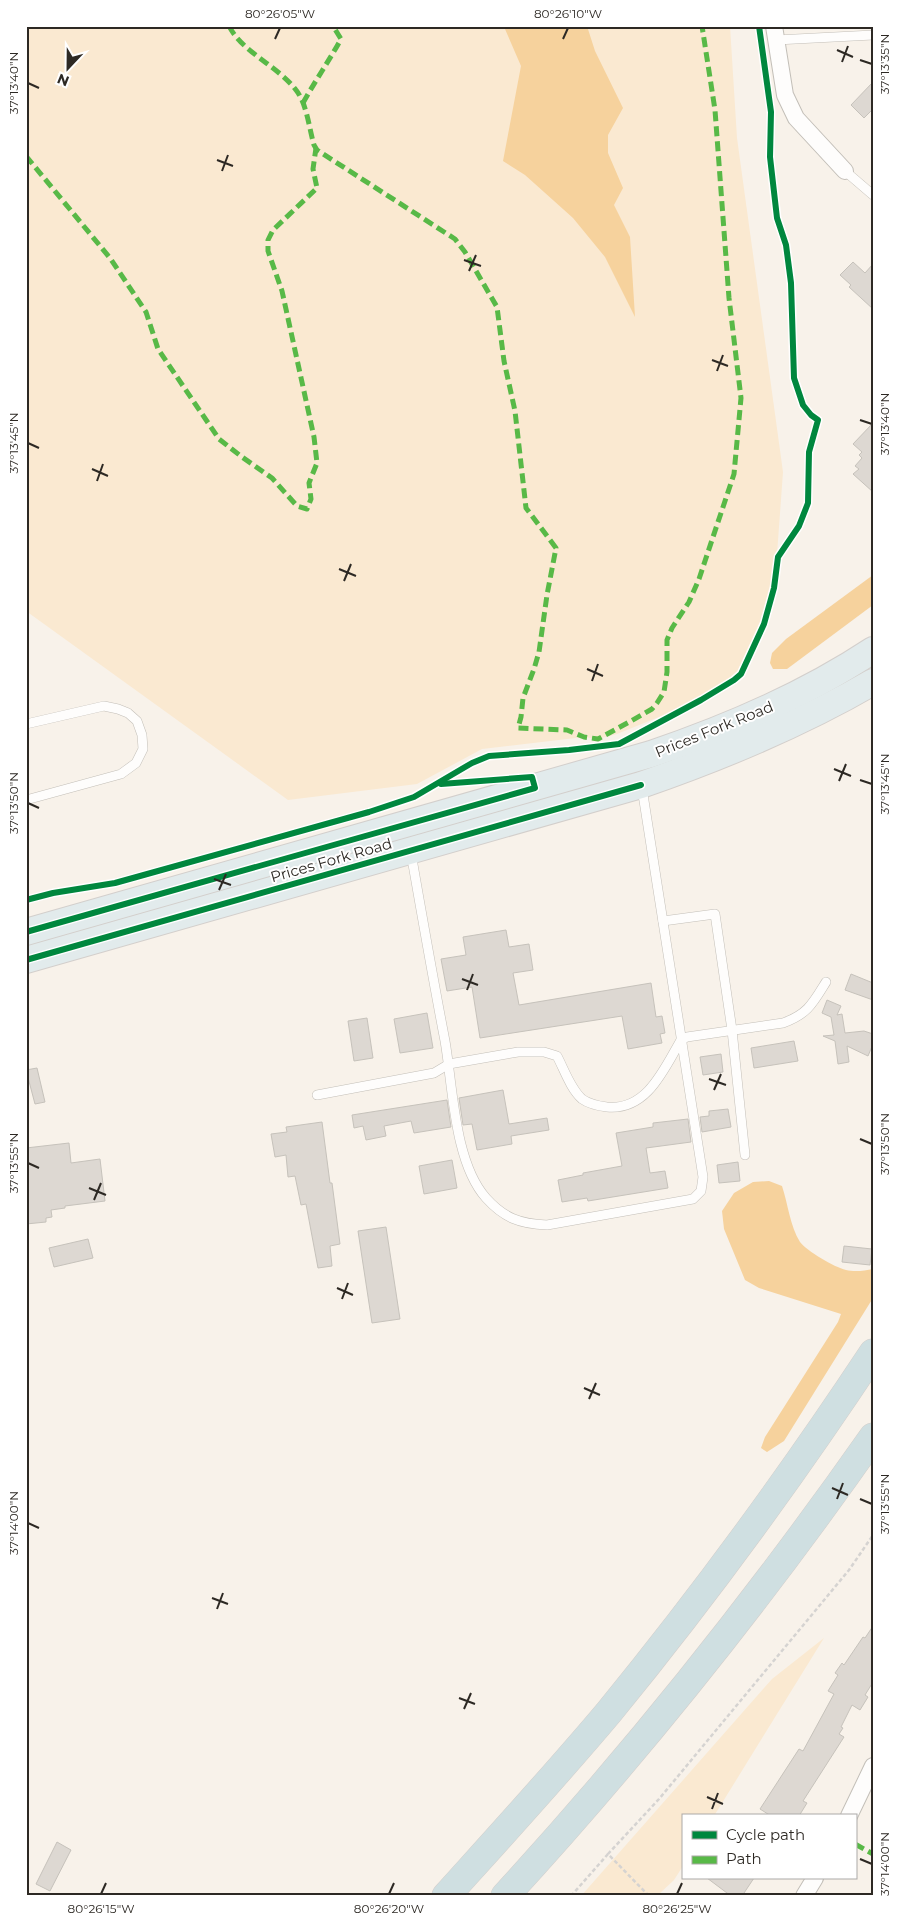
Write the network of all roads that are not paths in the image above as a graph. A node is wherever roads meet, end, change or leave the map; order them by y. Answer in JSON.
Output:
{"nodes":[{"id":1,"x":775,"y":33,"type":"edge"},
{"id":2,"x":873,"y":35,"type":"edge"},
{"id":3,"x":845,"y":171,"type":"joint"},
{"id":4,"x":873,"y":195,"type":"edge"},
{"id":5,"x":873,"y":650,"type":"edge"},
{"id":6,"x":873,"y":682,"type":"edge"},
{"id":7,"x":26,"y":724,"type":"edge"},
{"id":8,"x":639,"y":772,"type":"junction"},
{"id":9,"x":26,"y":800,"type":"edge"},
{"id":10,"x":411,"y":851,"type":"junction"},
{"id":11,"x":663,"y":921,"type":"junction"},
{"id":12,"x":26,"y":932,"type":"edge"},
{"id":13,"x":26,"y":960,"type":"edge"},
{"id":14,"x":826,"y":982,"type":"dead end"},
{"id":15,"x":732,"y":1030,"type":"junction"},
{"id":16,"x":681,"y":1040,"type":"junction"},
{"id":17,"x":449,"y":1064,"type":"junction"},
{"id":18,"x":317,"y":1095,"type":"dead end"},
{"id":19,"x":746,"y":1154,"type":"dead end"},
{"id":20,"x":873,"y":1353,"type":"edge"},
{"id":21,"x":873,"y":1437,"type":"edge"},
{"id":22,"x":873,"y":1766,"type":"edge"},
{"id":23,"x":850,"y":1814,"type":"edge"},
{"id":24,"x":814,"y":1880,"type":"edge"},
{"id":25,"x":446,"y":1896,"type":"edge"},
{"id":26,"x":505,"y":1896,"type":"edge"},
{"id":27,"x":804,"y":1896,"type":"edge"}],
"edges":[{"from":1,"to":2,"type":"lane"},
{"from":1,"to":3,"type":"street"},
{"from":3,"to":4,"type":"lane"},
{"from":5,"to":8,"type":"main road","name":"Prices Fork Road"},
{"from":6,"to":8,"type":"main road","name":"Prices Fork Road"},
{"from":7,"to":9,"type":"lane"},
{"from":8,"to":10,"type":"main road","name":"Prices Fork Road"},
{"from":8,"to":11,"type":"lane"},
{"from":8,"to":12,"type":"main road","name":"Prices Fork Road"},
{"from":10,"to":13,"type":"main road","name":"Prices Fork Road"},
{"from":10,"to":17,"type":"lane"},
{"from":11,"to":15,"type":"lane"},
{"from":11,"to":16,"type":"lane"},
{"from":14,"to":15,"type":"lane"},
{"from":15,"to":16,"type":"lane"},
{"from":15,"to":19,"type":"lane"},
{"from":16,"to":17,"type":"lane"},
{"from":16,"to":17,"type":"lane"},
{"from":17,"to":18,"type":"lane"},
{"from":20,"to":25,"type":"highway"},
{"from":21,"to":26,"type":"highway"},
{"from":22,"to":23,"type":"street"},
{"from":24,"to":27,"type":"street"}]}
